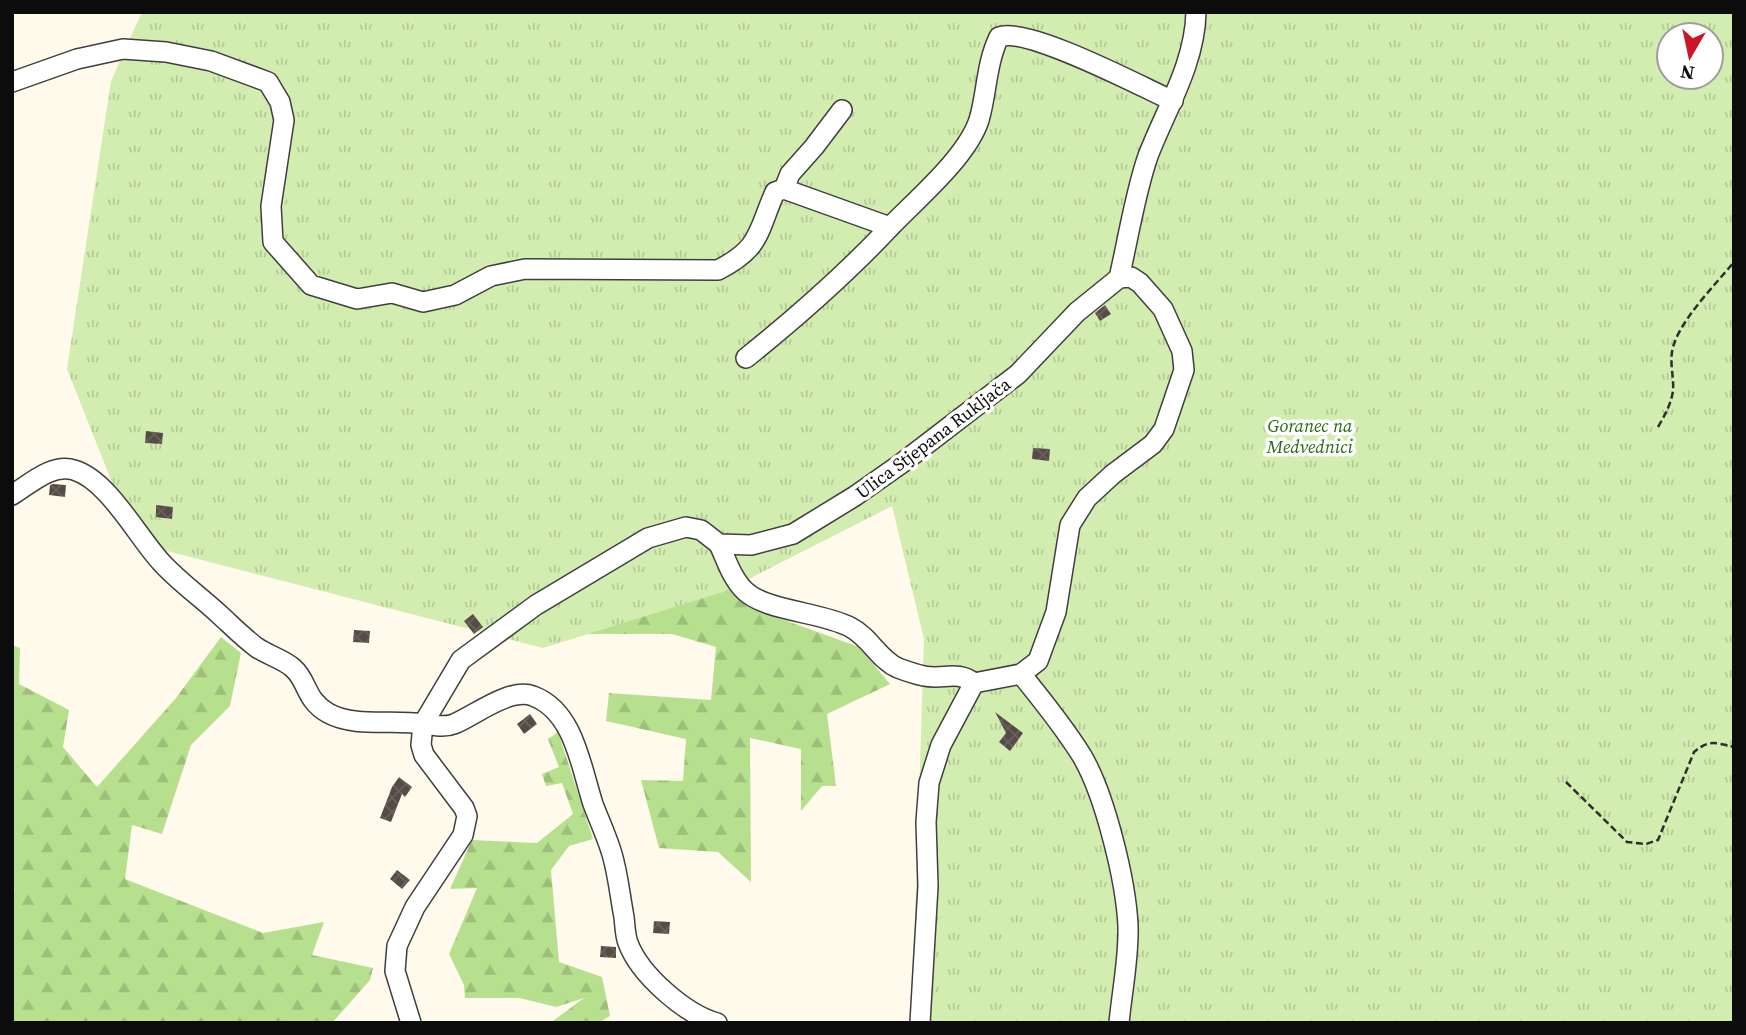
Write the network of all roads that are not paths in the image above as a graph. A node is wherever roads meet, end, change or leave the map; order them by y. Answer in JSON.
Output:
{"nodes":[{"id":1,"x":1196,"y":12,"type":"edge"},
{"id":2,"x":12,"y":82,"type":"edge"},
{"id":3,"x":1173,"y":101,"type":"junction"},
{"id":4,"x":842,"y":110,"type":"dead end"},
{"id":5,"x":784,"y":189,"type":"junction"},
{"id":6,"x":890,"y":227,"type":"junction"},
{"id":7,"x":1119,"y":278,"type":"junction"},
{"id":8,"x":746,"y":358,"type":"dead end"},
{"id":9,"x":12,"y":495,"type":"edge"},
{"id":10,"x":719,"y":544,"type":"junction"},
{"id":11,"x":1021,"y":674,"type":"junction"},
{"id":12,"x":974,"y":683,"type":"junction"},
{"id":13,"x":423,"y":724,"type":"junction"},
{"id":14,"x":411,"y":1023,"type":"edge"},
{"id":15,"x":717,"y":1023,"type":"edge"},
{"id":16,"x":920,"y":1023,"type":"edge"},
{"id":17,"x":1119,"y":1023,"type":"edge"}],
"edges":[{"from":1,"to":3,"type":"street"},
{"from":2,"to":5,"type":"street"},
{"from":3,"to":6,"type":"street"},
{"from":3,"to":7,"type":"street"},
{"from":4,"to":5,"type":"street"},
{"from":5,"to":6,"type":"street"},
{"from":6,"to":8,"type":"street"},
{"from":7,"to":10,"type":"street","name":"Ulica Stjepana Rukljača"},
{"from":7,"to":11,"type":"street"},
{"from":9,"to":13,"type":"street"},
{"from":10,"to":12,"type":"street"},
{"from":10,"to":13,"type":"street","name":"Ulica Stjepana Rukljača"},
{"from":11,"to":12,"type":"street"},
{"from":11,"to":17,"type":"street"},
{"from":12,"to":16,"type":"street"},
{"from":13,"to":14,"type":"street"},
{"from":13,"to":15,"type":"street"}]}
